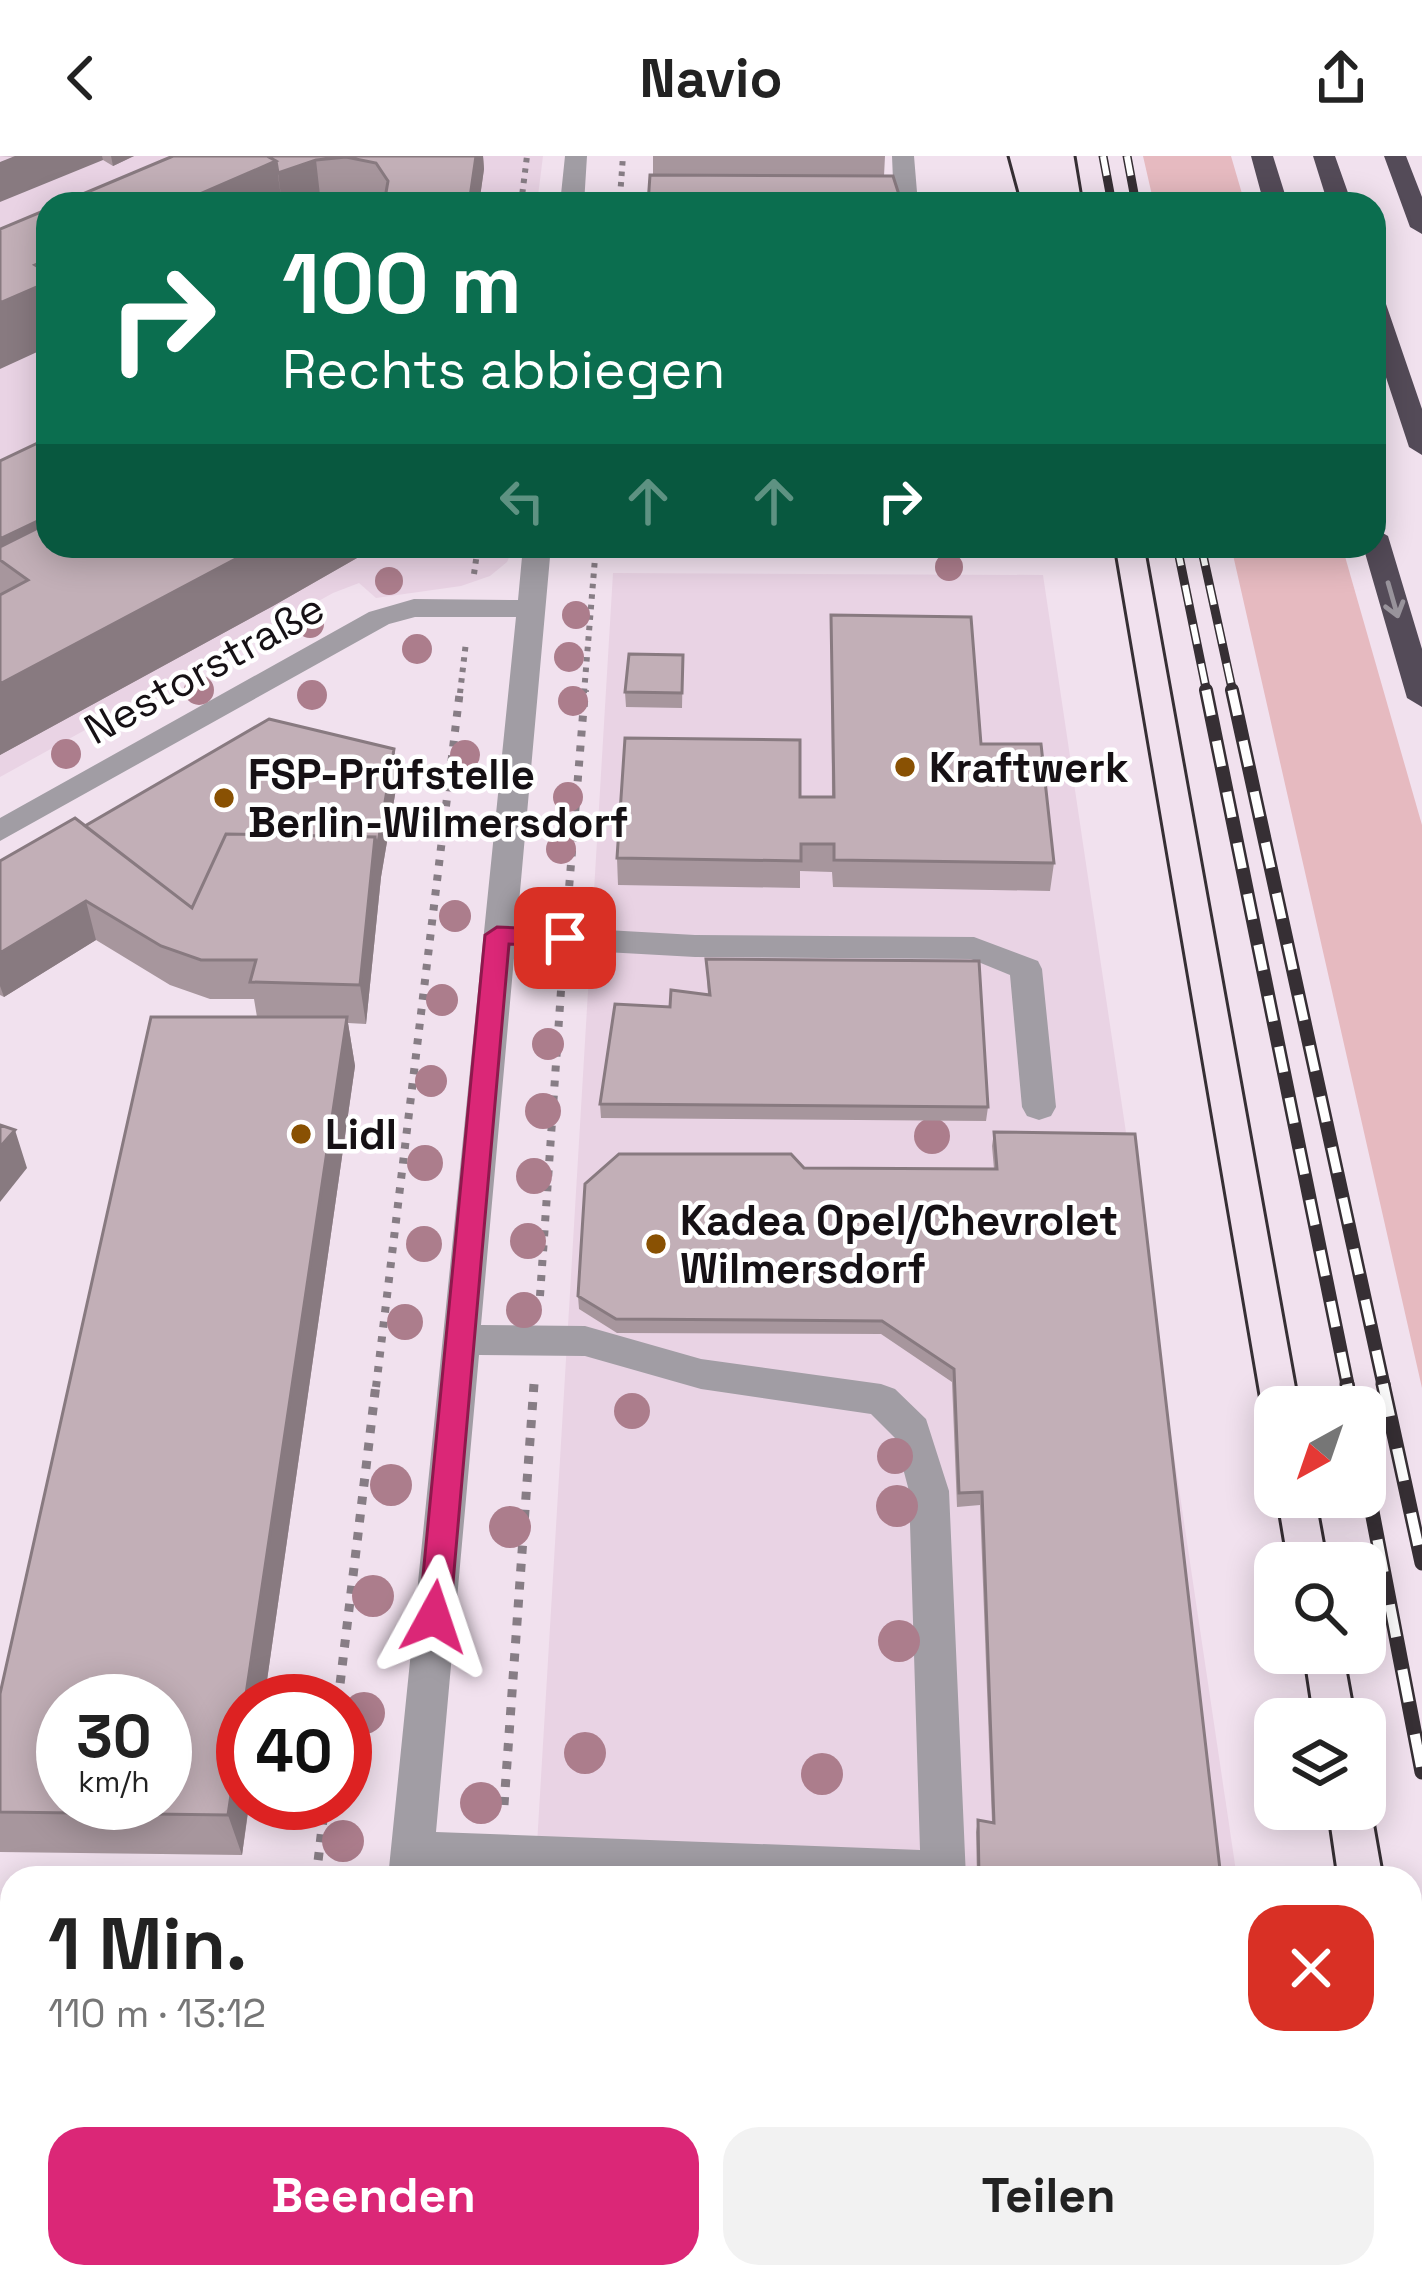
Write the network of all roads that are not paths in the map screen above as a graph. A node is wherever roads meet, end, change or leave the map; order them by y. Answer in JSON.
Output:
{"nodes":[{"id":1,"x":576,"y":156,"type":"edge"},
{"id":2,"x":903,"y":156,"type":"edge"},
{"id":3,"x":1262,"y":156,"type":"edge"},
{"id":4,"x":1324,"y":156,"type":"edge"},
{"id":5,"x":1395,"y":156,"type":"edge"},
{"id":6,"x":573,"y":192,"type":"edge"},
{"id":7,"x":905,"y":192,"type":"edge"},
{"id":8,"x":1272,"y":192,"type":"edge"},
{"id":9,"x":1336,"y":192,"type":"edge"},
{"id":10,"x":1422,"y":227,"type":"edge"},
{"id":11,"x":1386,"y":340,"type":"edge"},
{"id":12,"x":1422,"y":447,"type":"edge"},
{"id":13,"x":535,"y":558,"type":"edge"},
{"id":14,"x":1381,"y":558,"type":"edge"},
{"id":15,"x":529,"y":609,"type":"junction"},
{"id":16,"x":1422,"y":698,"type":"edge"},
{"id":17,"x":0,"y":831,"type":"edge"},
{"id":18,"x":497,"y":935,"type":"junction"},
{"id":19,"x":1039,"y":1107,"type":"dead end"},
{"id":20,"x":460,"y":1340,"type":"junction"},
{"id":21,"x":411,"y":1865,"type":"edge"},
{"id":22,"x":734,"y":1866,"type":"edge"},
{"id":23,"x":944,"y":1866,"type":"edge"}],
"edges":[{"from":1,"to":6,"type":"street"},
{"from":2,"to":7,"type":"street"},
{"from":3,"to":8,"type":"highway"},
{"from":4,"to":9,"type":"highway"},
{"from":5,"to":10,"type":"highway"},
{"from":11,"to":12,"type":"highway"},
{"from":13,"to":15,"type":"street"},
{"from":14,"to":16,"type":"highway","one_way":true},
{"from":15,"to":17,"type":"street","name":"Nestorstraße"},
{"from":15,"to":18,"type":"street"},
{"from":18,"to":19,"type":"street"},
{"from":18,"to":20,"type":"street"},
{"from":20,"to":21,"type":"street"},
{"from":20,"to":23,"type":"street"},
{"from":21,"to":22,"type":"street"}]}
